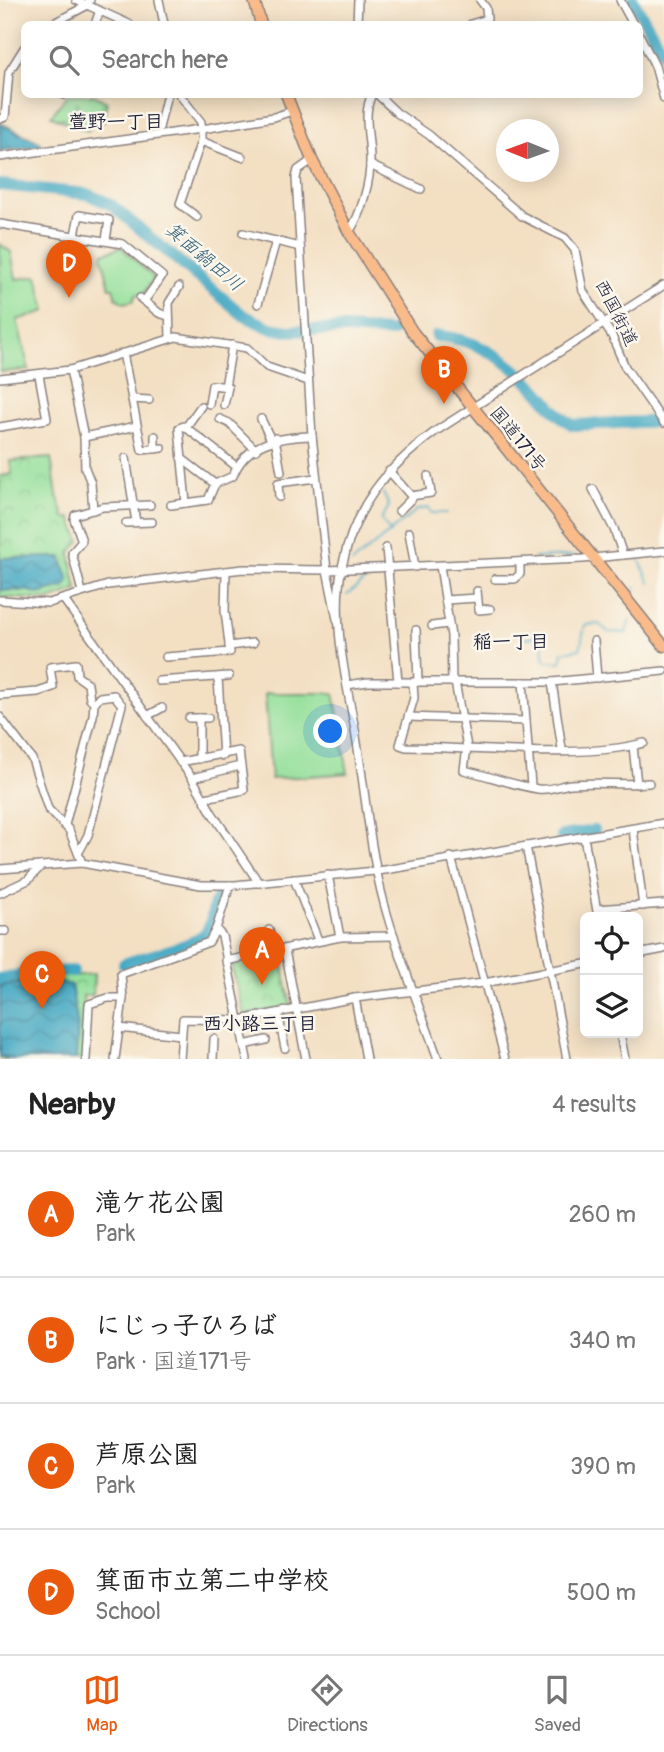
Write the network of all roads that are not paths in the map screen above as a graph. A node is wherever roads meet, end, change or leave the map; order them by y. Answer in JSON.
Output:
{"nodes":[{"id":1,"x":76,"y":0,"type":"edge"},
{"id":2,"x":159,"y":0,"type":"edge"},
{"id":3,"x":254,"y":0,"type":"edge"},
{"id":4,"x":358,"y":0,"type":"edge"},
{"id":5,"x":480,"y":0,"type":"edge"},
{"id":6,"x":620,"y":0,"type":"edge"},
{"id":7,"x":88,"y":3,"type":"edge"},
{"id":8,"x":99,"y":13,"type":"junction"},
{"id":9,"x":57,"y":21,"type":"edge"},
{"id":10,"x":96,"y":21,"type":"edge"},
{"id":11,"x":121,"y":21,"type":"edge"},
{"id":12,"x":163,"y":21,"type":"edge"},
{"id":13,"x":260,"y":21,"type":"edge"},
{"id":14,"x":357,"y":21,"type":"edge"},
{"id":15,"x":481,"y":21,"type":"edge"},
{"id":16,"x":631,"y":21,"type":"edge"},
{"id":17,"x":643,"y":43,"type":"edge"},
{"id":18,"x":21,"y":53,"type":"edge"},
{"id":19,"x":166,"y":98,"type":"edge"},
{"id":20,"x":182,"y":98,"type":"edge"},
{"id":21,"x":287,"y":98,"type":"edge"},
{"id":22,"x":371,"y":98,"type":"edge"},
{"id":23,"x":379,"y":98,"type":"edge"},
{"id":24,"x":664,"y":99,"type":"edge"},
{"id":25,"x":292,"y":111,"type":"junction"},
{"id":26,"x":0,"y":119,"type":"edge"},
{"id":27,"x":159,"y":128,"type":"dead end"},
{"id":28,"x":201,"y":129,"type":"junction"},
{"id":29,"x":201,"y":141,"type":"junction"},
{"id":30,"x":0,"y":157,"type":"edge"},
{"id":31,"x":242,"y":157,"type":"dead end"},
{"id":32,"x":312,"y":160,"type":"junction"},
{"id":33,"x":370,"y":165,"type":"junction"},
{"id":34,"x":421,"y":189,"type":"dead end"},
{"id":35,"x":197,"y":217,"type":"dead end"},
{"id":36,"x":0,"y":224,"type":"edge"},
{"id":37,"x":349,"y":232,"type":"junction"},
{"id":38,"x":243,"y":233,"type":"dead end"},
{"id":39,"x":75,"y":235,"type":"junction"},
{"id":40,"x":106,"y":240,"type":"junction"},
{"id":41,"x":276,"y":241,"type":"junction"},
{"id":42,"x":300,"y":247,"type":"junction"},
{"id":43,"x":664,"y":285,"type":"edge"},
{"id":44,"x":179,"y":287,"type":"dead end"},
{"id":45,"x":258,"y":304,"type":"dead end"},
{"id":46,"x":168,"y":317,"type":"junction"},
{"id":47,"x":604,"y":324,"type":"junction"},
{"id":48,"x":170,"y":338,"type":"junction"},
{"id":49,"x":232,"y":345,"type":"junction"},
{"id":50,"x":123,"y":353,"type":"junction"},
{"id":51,"x":70,"y":370,"type":"junction"},
{"id":52,"x":39,"y":375,"type":"junction"},
{"id":53,"x":0,"y":378,"type":"edge"},
{"id":54,"x":309,"y":381,"type":"junction"},
{"id":55,"x":225,"y":387,"type":"junction"},
{"id":56,"x":132,"y":399,"type":"junction"},
{"id":57,"x":149,"y":400,"type":"dead end"},
{"id":58,"x":224,"y":405,"type":"dead end"},
{"id":59,"x":472,"y":407,"type":"junction"},
{"id":60,"x":661,"y":418,"type":"edge"},
{"id":61,"x":220,"y":419,"type":"dead end"},
{"id":62,"x":261,"y":419,"type":"dead end"},
{"id":63,"x":137,"y":426,"type":"junction"},
{"id":64,"x":0,"y":427,"type":"edge"},
{"id":65,"x":187,"y":427,"type":"junction"},
{"id":66,"x":155,"y":436,"type":"dead end"},
{"id":67,"x":313,"y":436,"type":"junction"},
{"id":68,"x":84,"y":437,"type":"junction"},
{"id":69,"x":273,"y":439,"type":"junction"},
{"id":70,"x":256,"y":450,"type":"junction"},
{"id":71,"x":127,"y":458,"type":"dead end"},
{"id":72,"x":181,"y":458,"type":"junction"},
{"id":73,"x":237,"y":467,"type":"junction"},
{"id":74,"x":389,"y":471,"type":"junction"},
{"id":75,"x":281,"y":472,"type":"dead end"},
{"id":76,"x":428,"y":476,"type":"dead end"},
{"id":77,"x":316,"y":478,"type":"junction"},
{"id":78,"x":215,"y":484,"type":"junction"},
{"id":79,"x":593,"y":489,"type":"dead end"},
{"id":80,"x":279,"y":497,"type":"dead end"},
{"id":81,"x":412,"y":499,"type":"junction"},
{"id":82,"x":186,"y":503,"type":"junction"},
{"id":83,"x":133,"y":505,"type":"junction"},
{"id":84,"x":150,"y":505,"type":"dead end"},
{"id":85,"x":171,"y":505,"type":"dead end"},
{"id":86,"x":402,"y":509,"type":"dead end"},
{"id":87,"x":93,"y":510,"type":"junction"},
{"id":88,"x":136,"y":522,"type":"junction"},
{"id":89,"x":152,"y":522,"type":"dead end"},
{"id":90,"x":126,"y":523,"type":"dead end"},
{"id":91,"x":409,"y":532,"type":"dead end"},
{"id":92,"x":386,"y":548,"type":"dead end"},
{"id":93,"x":664,"y":551,"type":"edge"},
{"id":94,"x":623,"y":555,"type":"junction"},
{"id":95,"x":593,"y":558,"type":"junction"},
{"id":96,"x":520,"y":562,"type":"junction"},
{"id":97,"x":440,"y":566,"type":"junction"},
{"id":98,"x":415,"y":567,"type":"junction"},
{"id":99,"x":387,"y":568,"type":"junction"},
{"id":100,"x":341,"y":569,"type":"junction"},
{"id":101,"x":327,"y":570,"type":"junction"},
{"id":102,"x":226,"y":571,"type":"junction"},
{"id":103,"x":495,"y":579,"type":"dead end"},
{"id":104,"x":82,"y":592,"type":"junction"},
{"id":105,"x":0,"y":600,"type":"edge"},
{"id":106,"x":64,"y":600,"type":"junction"},
{"id":107,"x":445,"y":600,"type":"junction"},
{"id":108,"x":490,"y":609,"type":"dead end"},
{"id":109,"x":448,"y":624,"type":"junction"},
{"id":110,"x":432,"y":626,"type":"dead end"},
{"id":111,"x":339,"y":627,"type":"junction"},
{"id":112,"x":416,"y":630,"type":"dead end"},
{"id":113,"x":594,"y":640,"type":"dead end"},
{"id":114,"x":253,"y":643,"type":"dead end"},
{"id":115,"x":229,"y":646,"type":"junction"},
{"id":116,"x":664,"y":646,"type":"edge"},
{"id":117,"x":166,"y":657,"type":"dead end"},
{"id":118,"x":664,"y":671,"type":"edge"},
{"id":119,"x":229,"y":676,"type":"dead end"},
{"id":120,"x":218,"y":678,"type":"junction"},
{"id":121,"x":597,"y":678,"type":"junction"},
{"id":122,"x":159,"y":681,"type":"dead end"},
{"id":123,"x":398,"y":682,"type":"junction"},
{"id":124,"x":416,"y":682,"type":"junction"},
{"id":125,"x":454,"y":682,"type":"junction"},
{"id":126,"x":523,"y":682,"type":"junction"},
{"id":127,"x":552,"y":682,"type":"junction"},
{"id":128,"x":347,"y":685,"type":"junction"},
{"id":129,"x":0,"y":695,"type":"edge"},
{"id":130,"x":94,"y":703,"type":"junction"},
{"id":131,"x":162,"y":708,"type":"dead end"},
{"id":132,"x":146,"y":716,"type":"junction"},
{"id":133,"x":0,"y":717,"type":"edge"},
{"id":134,"x":408,"y":717,"type":"junction"},
{"id":135,"x":208,"y":718,"type":"dead end"},
{"id":136,"x":464,"y":718,"type":"junction"},
{"id":137,"x":189,"y":719,"type":"dead end"},
{"id":138,"x":199,"y":719,"type":"junction"},
{"id":139,"x":526,"y":721,"type":"junction"},
{"id":140,"x":644,"y":743,"type":"dead end"},
{"id":141,"x":633,"y":746,"type":"junction"},
{"id":142,"x":467,"y":747,"type":"junction"},
{"id":143,"x":562,"y":749,"type":"junction"},
{"id":144,"x":529,"y":750,"type":"junction"},
{"id":145,"x":223,"y":756,"type":"junction"},
{"id":146,"x":199,"y":758,"type":"junction"},
{"id":147,"x":180,"y":762,"type":"junction"},
{"id":148,"x":240,"y":766,"type":"junction"},
{"id":149,"x":192,"y":778,"type":"junction"},
{"id":150,"x":649,"y":783,"type":"dead end"},
{"id":151,"x":637,"y":784,"type":"junction"},
{"id":152,"x":531,"y":786,"type":"junction"},
{"id":153,"x":205,"y":798,"type":"junction"},
{"id":154,"x":664,"y":824,"type":"edge"},
{"id":155,"x":65,"y":825,"type":"junction"},
{"id":156,"x":633,"y":829,"type":"junction"},
{"id":157,"x":584,"y":837,"type":"junction"},
{"id":158,"x":526,"y":846,"type":"junction"},
{"id":159,"x":80,"y":850,"type":"junction"},
{"id":160,"x":451,"y":858,"type":"junction"},
{"id":161,"x":82,"y":863,"type":"junction"},
{"id":162,"x":41,"y":866,"type":"junction"},
{"id":163,"x":0,"y":869,"type":"edge"},
{"id":164,"x":378,"y":871,"type":"junction"},
{"id":165,"x":328,"y":875,"type":"junction"},
{"id":166,"x":295,"y":879,"type":"junction"},
{"id":167,"x":259,"y":883,"type":"junction"},
{"id":168,"x":230,"y":885,"type":"junction"},
{"id":169,"x":0,"y":893,"type":"edge"},
{"id":170,"x":664,"y":904,"type":"edge"},
{"id":171,"x":643,"y":906,"type":"junction"},
{"id":172,"x":598,"y":912,"type":"edge"},
{"id":173,"x":604,"y":912,"type":"edge"},
{"id":174,"x":216,"y":929,"type":"junction"},
{"id":175,"x":269,"y":930,"type":"dead end"},
{"id":176,"x":394,"y":936,"type":"junction"},
{"id":177,"x":340,"y":937,"type":"junction"},
{"id":178,"x":318,"y":940,"type":"junction"},
{"id":179,"x":285,"y":950,"type":"junction"},
{"id":180,"x":664,"y":951,"type":"edge"},
{"id":181,"x":274,"y":952,"type":"junction"},
{"id":182,"x":643,"y":953,"type":"edge"},
{"id":183,"x":226,"y":961,"type":"junction"},
{"id":184,"x":580,"y":965,"type":"edge"},
{"id":185,"x":551,"y":971,"type":"junction"},
{"id":186,"x":484,"y":983,"type":"junction"},
{"id":187,"x":414,"y":991,"type":"junction"},
{"id":188,"x":355,"y":998,"type":"junction"},
{"id":189,"x":123,"y":999,"type":"junction"},
{"id":190,"x":298,"y":1010,"type":"junction"},
{"id":191,"x":278,"y":1013,"type":"junction"},
{"id":192,"x":240,"y":1020,"type":"junction"},
{"id":193,"x":119,"y":1028,"type":"junction"},
{"id":194,"x":181,"y":1035,"type":"junction"},
{"id":195,"x":621,"y":1038,"type":"edge"},
{"id":196,"x":214,"y":1039,"type":"dead end"},
{"id":197,"x":266,"y":1040,"type":"dead end"},
{"id":198,"x":244,"y":1045,"type":"junction"},
{"id":199,"x":285,"y":1048,"type":"dead end"},
{"id":200,"x":86,"y":1059,"type":"edge"},
{"id":201,"x":115,"y":1059,"type":"edge"},
{"id":202,"x":180,"y":1059,"type":"edge"},
{"id":203,"x":213,"y":1059,"type":"edge"},
{"id":204,"x":247,"y":1059,"type":"edge"},
{"id":205,"x":306,"y":1059,"type":"edge"},
{"id":206,"x":366,"y":1059,"type":"edge"},
{"id":207,"x":438,"y":1059,"type":"edge"},
{"id":208,"x":505,"y":1059,"type":"edge"},
{"id":209,"x":567,"y":1059,"type":"edge"},
{"id":210,"x":625,"y":1059,"type":"edge"}],
"edges":[{"from":1,"to":7,"type":"street"},
{"from":2,"to":12,"type":"street"},
{"from":3,"to":13,"type":"highway"},
{"from":4,"to":14,"type":"street"},
{"from":5,"to":15,"type":"street"},
{"from":6,"to":16,"type":"street"},
{"from":7,"to":8,"type":"street"},
{"from":7,"to":9,"type":"street"},
{"from":8,"to":10,"type":"street"},
{"from":8,"to":11,"type":"street"},
{"from":17,"to":24,"type":"street"},
{"from":18,"to":26,"type":"street"},
{"from":19,"to":27,"type":"street"},
{"from":20,"to":28,"type":"street"},
{"from":21,"to":25,"type":"highway","name":"国道171号"},
{"from":22,"to":33,"type":"street"},
{"from":23,"to":47,"type":"street","name":"西国街道"},
{"from":25,"to":28,"type":"street"},
{"from":25,"to":32,"type":"highway","name":"国道171号"},
{"from":28,"to":29,"type":"street"},
{"from":28,"to":30,"type":"street"},
{"from":29,"to":31,"type":"street"},
{"from":29,"to":35,"type":"street"},
{"from":32,"to":37,"type":"highway","name":"国道171号"},
{"from":32,"to":42,"type":"street"},
{"from":33,"to":34,"type":"street"},
{"from":33,"to":37,"type":"street"},
{"from":36,"to":39,"type":"street"},
{"from":37,"to":59,"type":"highway","name":"国道171号"},
{"from":38,"to":41,"type":"street"},
{"from":39,"to":40,"type":"street"},
{"from":39,"to":40,"type":"street"},
{"from":40,"to":46,"type":"street"},
{"from":41,"to":42,"type":"street"},
{"from":41,"to":45,"type":"street"},
{"from":42,"to":54,"type":"street"},
{"from":43,"to":47,"type":"street"},
{"from":44,"to":46,"type":"street"},
{"from":46,"to":48,"type":"street"},
{"from":47,"to":59,"type":"street"},
{"from":47,"to":60,"type":"street","name":"西国街道"},
{"from":48,"to":49,"type":"street"},
{"from":48,"to":50,"type":"street"},
{"from":49,"to":54,"type":"street"},
{"from":49,"to":55,"type":"street"},
{"from":50,"to":51,"type":"street"},
{"from":50,"to":56,"type":"street"},
{"from":51,"to":52,"type":"street"},
{"from":51,"to":68,"type":"street"},
{"from":52,"to":53,"type":"street"},
{"from":52,"to":64,"type":"street"},
{"from":54,"to":67,"type":"street"},
{"from":55,"to":58,"type":"street"},
{"from":55,"to":65,"type":"street"},
{"from":56,"to":57,"type":"street"},
{"from":56,"to":63,"type":"street"},
{"from":59,"to":74,"type":"street"},
{"from":59,"to":95,"type":"highway","name":"国道171号"},
{"from":61,"to":70,"type":"street"},
{"from":62,"to":69,"type":"street"},
{"from":63,"to":66,"type":"street"},
{"from":63,"to":68,"type":"street"},
{"from":65,"to":72,"type":"street"},
{"from":65,"to":73,"type":"street"},
{"from":67,"to":69,"type":"street"},
{"from":67,"to":77,"type":"street"},
{"from":68,"to":87,"type":"street"},
{"from":69,"to":70,"type":"street"},
{"from":69,"to":75,"type":"street"},
{"from":70,"to":73,"type":"street"},
{"from":71,"to":83,"type":"street"},
{"from":72,"to":78,"type":"street"},
{"from":72,"to":82,"type":"street"},
{"from":73,"to":78,"type":"street"},
{"from":74,"to":81,"type":"street"},
{"from":74,"to":100,"type":"street"},
{"from":76,"to":81,"type":"street"},
{"from":77,"to":80,"type":"street"},
{"from":77,"to":101,"type":"street"},
{"from":78,"to":82,"type":"street"},
{"from":79,"to":94,"type":"street"},
{"from":81,"to":86,"type":"street"},
{"from":82,"to":85,"type":"street"},
{"from":83,"to":84,"type":"street"},
{"from":83,"to":87,"type":"street"},
{"from":83,"to":88,"type":"street"},
{"from":87,"to":104,"type":"street"},
{"from":88,"to":89,"type":"street"},
{"from":88,"to":90,"type":"street"},
{"from":91,"to":98,"type":"street"},
{"from":92,"to":99,"type":"street"},
{"from":93,"to":94,"type":"street"},
{"from":94,"to":95,"type":"street"},
{"from":95,"to":96,"type":"street"},
{"from":95,"to":116,"type":"highway","name":"国道171号"},
{"from":96,"to":97,"type":"street"},
{"from":96,"to":103,"type":"street"},
{"from":97,"to":98,"type":"street"},
{"from":97,"to":107,"type":"street"},
{"from":98,"to":99,"type":"street"},
{"from":99,"to":100,"type":"street"},
{"from":99,"to":123,"type":"street"},
{"from":100,"to":101,"type":"street"},
{"from":100,"to":111,"type":"street"},
{"from":101,"to":102,"type":"street"},
{"from":101,"to":111,"type":"street"},
{"from":102,"to":104,"type":"street"},
{"from":102,"to":115,"type":"street"},
{"from":104,"to":106,"type":"street"},
{"from":105,"to":106,"type":"street"},
{"from":106,"to":132,"type":"street"},
{"from":107,"to":108,"type":"street"},
{"from":107,"to":109,"type":"street"},
{"from":109,"to":110,"type":"street"},
{"from":109,"to":125,"type":"street"},
{"from":111,"to":128,"type":"street"},
{"from":112,"to":124,"type":"street"},
{"from":113,"to":121,"type":"street"},
{"from":114,"to":115,"type":"street"},
{"from":115,"to":117,"type":"street"},
{"from":118,"to":121,"type":"street"},
{"from":119,"to":120,"type":"street"},
{"from":120,"to":122,"type":"street"},
{"from":120,"to":145,"type":"street"},
{"from":121,"to":127,"type":"street"},
{"from":123,"to":124,"type":"street"},
{"from":123,"to":128,"type":"street"},
{"from":124,"to":125,"type":"street"},
{"from":124,"to":134,"type":"street"},
{"from":125,"to":126,"type":"street"},
{"from":125,"to":136,"type":"street"},
{"from":126,"to":127,"type":"street"},
{"from":126,"to":139,"type":"street"},
{"from":127,"to":143,"type":"street"},
{"from":128,"to":164,"type":"street"},
{"from":129,"to":130,"type":"street"},
{"from":130,"to":155,"type":"street"},
{"from":130,"to":159,"type":"street"},
{"from":131,"to":132,"type":"street"},
{"from":132,"to":147,"type":"street"},
{"from":133,"to":155,"type":"street"},
{"from":134,"to":136,"type":"street"},
{"from":134,"to":142,"type":"street"},
{"from":135,"to":138,"type":"street"},
{"from":136,"to":139,"type":"street"},
{"from":136,"to":142,"type":"street"},
{"from":137,"to":138,"type":"street"},
{"from":138,"to":146,"type":"street"},
{"from":139,"to":144,"type":"street"},
{"from":140,"to":141,"type":"street"},
{"from":141,"to":143,"type":"street"},
{"from":141,"to":151,"type":"street"},
{"from":142,"to":144,"type":"street"},
{"from":142,"to":152,"type":"street"},
{"from":143,"to":144,"type":"street"},
{"from":144,"to":152,"type":"street"},
{"from":145,"to":146,"type":"street"},
{"from":145,"to":148,"type":"street"},
{"from":146,"to":147,"type":"street"},
{"from":147,"to":149,"type":"street"},
{"from":148,"to":149,"type":"street"},
{"from":148,"to":153,"type":"street"},
{"from":149,"to":153,"type":"street"},
{"from":150,"to":151,"type":"street"},
{"from":151,"to":152,"type":"street"},
{"from":153,"to":167,"type":"street"},
{"from":154,"to":156,"type":"street"},
{"from":155,"to":159,"type":"street"},
{"from":156,"to":157,"type":"street"},
{"from":156,"to":171,"type":"street"},
{"from":157,"to":158,"type":"street"},
{"from":157,"to":172,"type":"street"},
{"from":158,"to":160,"type":"street"},
{"from":158,"to":185,"type":"street"},
{"from":159,"to":161,"type":"street"},
{"from":160,"to":164,"type":"street"},
{"from":160,"to":186,"type":"street"},
{"from":161,"to":162,"type":"street"},
{"from":161,"to":168,"type":"street"},
{"from":162,"to":163,"type":"street"},
{"from":162,"to":169,"type":"street"},
{"from":164,"to":165,"type":"street"},
{"from":164,"to":176,"type":"street"},
{"from":165,"to":166,"type":"street"},
{"from":165,"to":177,"type":"street"},
{"from":166,"to":167,"type":"street"},
{"from":166,"to":178,"type":"street"},
{"from":167,"to":168,"type":"street"},
{"from":168,"to":174,"type":"street"},
{"from":170,"to":171,"type":"street"},
{"from":171,"to":173,"type":"street"},
{"from":174,"to":183,"type":"street"},
{"from":174,"to":189,"type":"street"},
{"from":175,"to":181,"type":"street"},
{"from":176,"to":177,"type":"street"},
{"from":176,"to":187,"type":"street"},
{"from":177,"to":178,"type":"street"},
{"from":178,"to":179,"type":"street"},
{"from":179,"to":181,"type":"street"},
{"from":179,"to":190,"type":"street"},
{"from":180,"to":182,"type":"street"},
{"from":181,"to":183,"type":"street"},
{"from":183,"to":192,"type":"street"},
{"from":184,"to":185,"type":"street"},
{"from":185,"to":186,"type":"street"},
{"from":185,"to":209,"type":"street"},
{"from":186,"to":187,"type":"street"},
{"from":186,"to":208,"type":"street"},
{"from":187,"to":188,"type":"street"},
{"from":187,"to":207,"type":"street"},
{"from":188,"to":190,"type":"street"},
{"from":188,"to":206,"type":"street"},
{"from":189,"to":193,"type":"street"},
{"from":189,"to":200,"type":"street"},
{"from":190,"to":191,"type":"street"},
{"from":190,"to":205,"type":"street"},
{"from":191,"to":192,"type":"street"},
{"from":191,"to":199,"type":"street"},
{"from":192,"to":194,"type":"street"},
{"from":192,"to":198,"type":"street"},
{"from":193,"to":194,"type":"street"},
{"from":193,"to":201,"type":"street"},
{"from":194,"to":202,"type":"street"},
{"from":195,"to":210,"type":"street"},
{"from":196,"to":203,"type":"street"},
{"from":197,"to":198,"type":"street"},
{"from":198,"to":204,"type":"street"}]}
